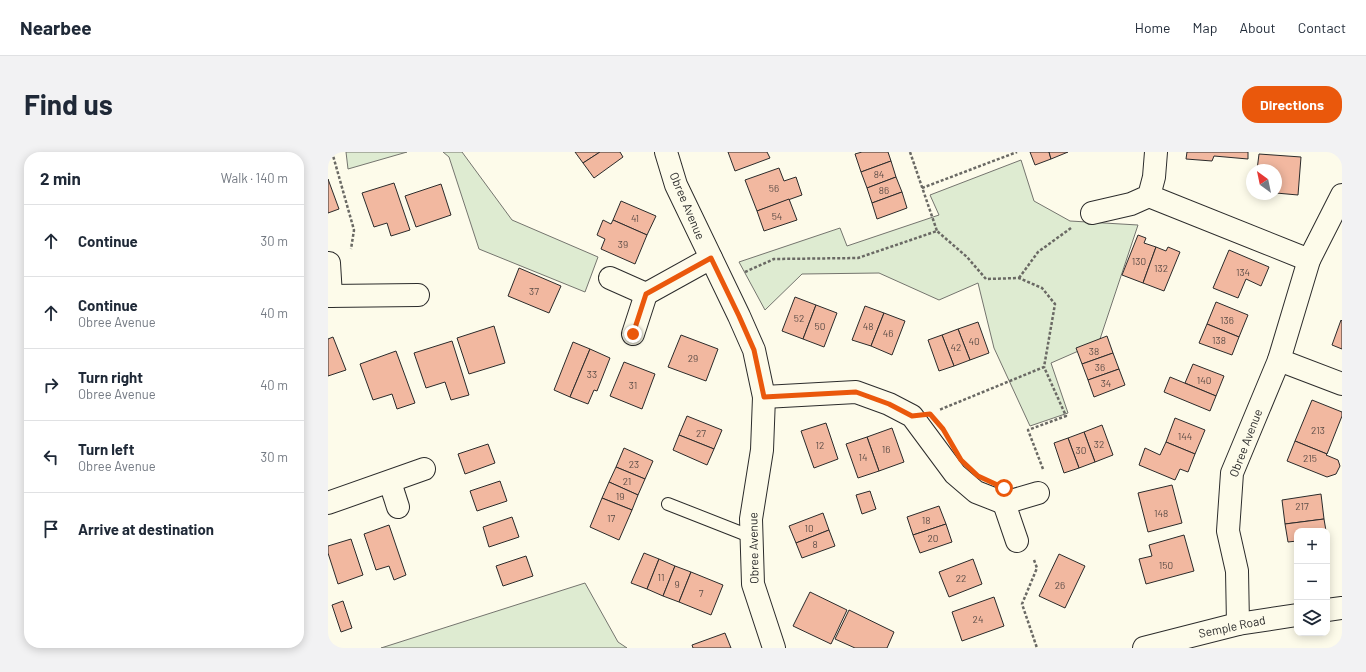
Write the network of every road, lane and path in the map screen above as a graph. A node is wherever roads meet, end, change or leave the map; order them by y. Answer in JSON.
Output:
{"nodes":[{"id":1,"x":332,"y":152,"type":"edge"},
{"id":2,"x":666,"y":152,"type":"edge"},
{"id":3,"x":910,"y":152,"type":"edge"},
{"id":4,"x":1017,"y":152,"type":"edge"},
{"id":5,"x":1156,"y":152,"type":"edge"},
{"id":6,"x":922,"y":188,"type":"junction"},
{"id":7,"x":1342,"y":195,"type":"edge"},
{"id":8,"x":1149,"y":196,"type":"junction"},
{"id":9,"x":1092,"y":213,"type":"joint"},
{"id":10,"x":937,"y":231,"type":"junction"},
{"id":11,"x":711,"y":258,"type":"junction"},
{"id":12,"x":1309,"y":260,"type":"junction"},
{"id":13,"x":329,"y":263,"type":"edge"},
{"id":14,"x":610,"y":278,"type":"dead end"},
{"id":15,"x":1019,"y":278,"type":"junction"},
{"id":16,"x":723,"y":282,"type":"junction"},
{"id":17,"x":646,"y":294,"type":"junction"},
{"id":18,"x":418,"y":295,"type":"dead end"},
{"id":19,"x":330,"y":296,"type":"edge"},
{"id":20,"x":633,"y":334,"type":"dead end"},
{"id":21,"x":1279,"y":360,"type":"junction"},
{"id":22,"x":1044,"y":367,"type":"junction"},
{"id":23,"x":1342,"y":384,"type":"edge"},
{"id":24,"x":764,"y":397,"type":"junction"},
{"id":25,"x":912,"y":416,"type":"junction"},
{"id":26,"x":424,"y":469,"type":"dead end"},
{"id":27,"x":390,"y":482,"type":"junction"},
{"id":28,"x":1041,"y":483,"type":"joint"},
{"id":29,"x":328,"y":503,"type":"edge"},
{"id":30,"x":1004,"y":503,"type":"junction"},
{"id":31,"x":668,"y":504,"type":"dead end"},
{"id":32,"x":398,"y":507,"type":"dead end"},
{"id":33,"x":752,"y":537,"type":"junction"},
{"id":34,"x":1017,"y":541,"type":"dead end"},
{"id":35,"x":1033,"y":558,"type":"dead end"},
{"id":36,"x":1342,"y":608,"type":"edge"},
{"id":37,"x":1330,"y":610,"type":"edge"},
{"id":38,"x":1294,"y":615,"type":"edge"},
{"id":39,"x":1238,"y":624,"type":"junction"},
{"id":40,"x":774,"y":648,"type":"edge"},
{"id":41,"x":1037,"y":648,"type":"edge"},
{"id":42,"x":1144,"y":648,"type":"edge"}],
"edges":[{"from":1,"to":13,"type":"path"},
{"from":2,"to":11,"type":"street","name":"Obree Avenue"},
{"from":3,"to":6,"type":"path"},
{"from":4,"to":6,"type":"path"},
{"from":5,"to":8,"type":"street"},
{"from":6,"to":10,"type":"path"},
{"from":7,"to":12,"type":"street","name":"Obree Avenue"},
{"from":8,"to":9,"type":"street"},
{"from":8,"to":12,"type":"street"},
{"from":9,"to":15,"type":"path"},
{"from":10,"to":15,"type":"path"},
{"from":10,"to":16,"type":"path"},
{"from":11,"to":16,"type":"street","name":"Obree Avenue"},
{"from":11,"to":17,"type":"street"},
{"from":12,"to":21,"type":"street","name":"Obree Avenue"},
{"from":13,"to":19,"type":"street"},
{"from":14,"to":17,"type":"street"},
{"from":15,"to":22,"type":"path"},
{"from":16,"to":24,"type":"street","name":"Obree Avenue"},
{"from":17,"to":20,"type":"street"},
{"from":18,"to":19,"type":"street"},
{"from":21,"to":23,"type":"street"},
{"from":21,"to":39,"type":"street","name":"Obree Avenue"},
{"from":22,"to":25,"type":"path"},
{"from":22,"to":28,"type":"path"},
{"from":24,"to":25,"type":"street"},
{"from":24,"to":33,"type":"street","name":"Obree Avenue"},
{"from":25,"to":30,"type":"street"},
{"from":26,"to":27,"type":"street"},
{"from":27,"to":29,"type":"street"},
{"from":27,"to":32,"type":"street"},
{"from":28,"to":30,"type":"street"},
{"from":30,"to":34,"type":"street"},
{"from":31,"to":33,"type":"lane"},
{"from":33,"to":40,"type":"street","name":"Obree Avenue"},
{"from":35,"to":41,"type":"path"},
{"from":36,"to":37,"type":"street"},
{"from":38,"to":39,"type":"street","name":"Semple Road"},
{"from":39,"to":42,"type":"street","name":"Semple Road"}]}
